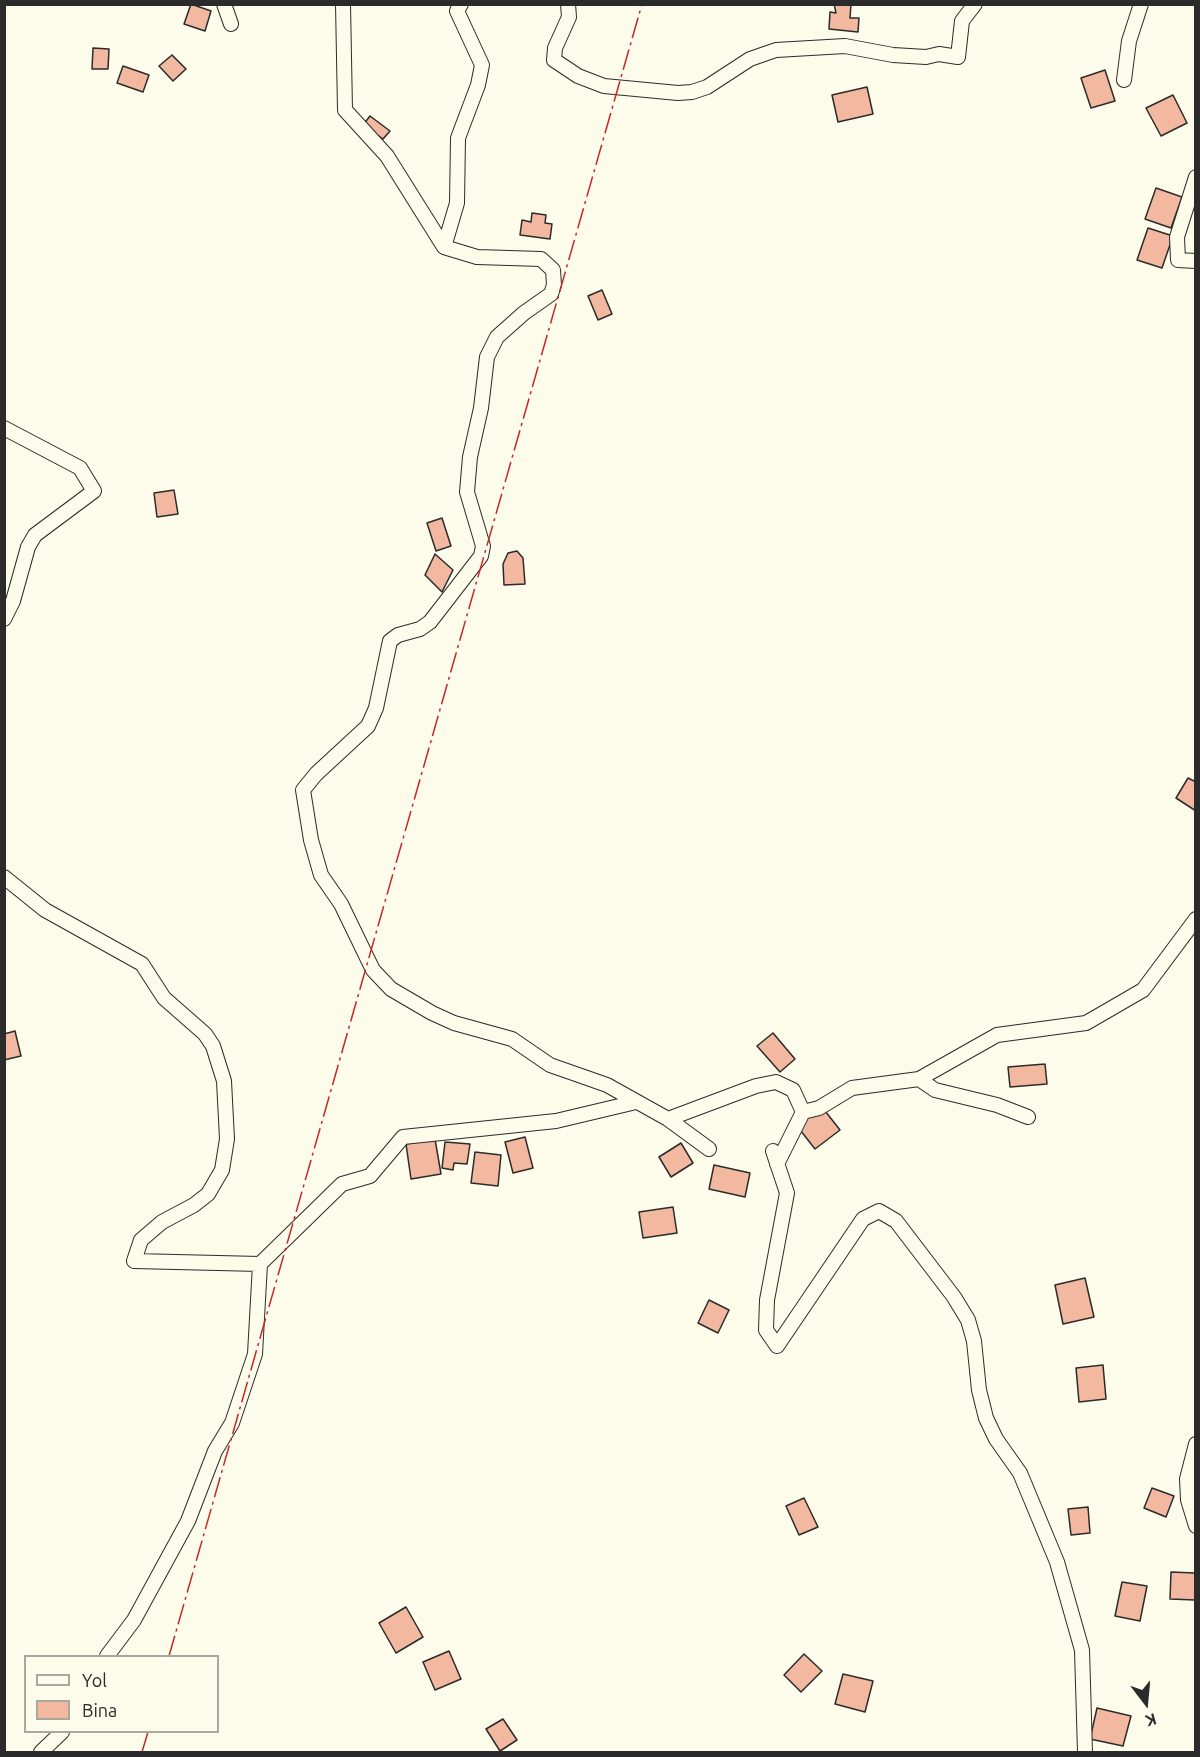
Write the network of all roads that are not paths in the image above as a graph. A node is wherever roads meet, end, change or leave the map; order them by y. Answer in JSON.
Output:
{"nodes":[{"id":1,"x":224,"y":4,"type":"edge"},
{"id":2,"x":343,"y":4,"type":"edge"},
{"id":3,"x":461,"y":4,"type":"edge"},
{"id":4,"x":568,"y":4,"type":"edge"},
{"id":5,"x":975,"y":4,"type":"edge"},
{"id":6,"x":1141,"y":4,"type":"edge"},
{"id":7,"x":231,"y":24,"type":"dead end"},
{"id":8,"x":1124,"y":80,"type":"dead end"},
{"id":9,"x":1196,"y":177,"type":"edge"},
{"id":10,"x":444,"y":247,"type":"junction"},
{"id":11,"x":1196,"y":261,"type":"edge"},
{"id":12,"x":4,"y":428,"type":"edge"},
{"id":13,"x":4,"y":619,"type":"edge"},
{"id":14,"x":4,"y":877,"type":"edge"},
{"id":15,"x":1196,"y":919,"type":"edge"},
{"id":16,"x":919,"y":1079,"type":"junction"},
{"id":17,"x":636,"y":1102,"type":"junction"},
{"id":18,"x":803,"y":1112,"type":"junction"},
{"id":19,"x":1028,"y":1117,"type":"dead end"},
{"id":20,"x":668,"y":1119,"type":"junction"},
{"id":21,"x":709,"y":1149,"type":"dead end"},
{"id":22,"x":260,"y":1264,"type":"junction"},
{"id":23,"x":1196,"y":1444,"type":"edge"},
{"id":24,"x":1196,"y":1526,"type":"edge"},
{"id":25,"x":108,"y":1655,"type":"edge"},
{"id":26,"x":60,"y":1733,"type":"edge"},
{"id":27,"x":40,"y":1752,"type":"edge"},
{"id":28,"x":1085,"y":1752,"type":"edge"}],
"edges":[{"from":1,"to":7,"type":"street"},
{"from":2,"to":10,"type":"street"},
{"from":3,"to":10,"type":"street"},
{"from":4,"to":5,"type":"street"},
{"from":6,"to":8,"type":"street"},
{"from":9,"to":11,"type":"street"},
{"from":10,"to":17,"type":"street"},
{"from":12,"to":13,"type":"street"},
{"from":14,"to":22,"type":"street"},
{"from":15,"to":16,"type":"street"},
{"from":16,"to":18,"type":"street"},
{"from":16,"to":19,"type":"street"},
{"from":17,"to":20,"type":"street"},
{"from":17,"to":22,"type":"street"},
{"from":18,"to":20,"type":"street"},
{"from":18,"to":28,"type":"street"},
{"from":20,"to":21,"type":"street"},
{"from":22,"to":25,"type":"street"},
{"from":23,"to":24,"type":"street"},
{"from":26,"to":27,"type":"street"}]}
